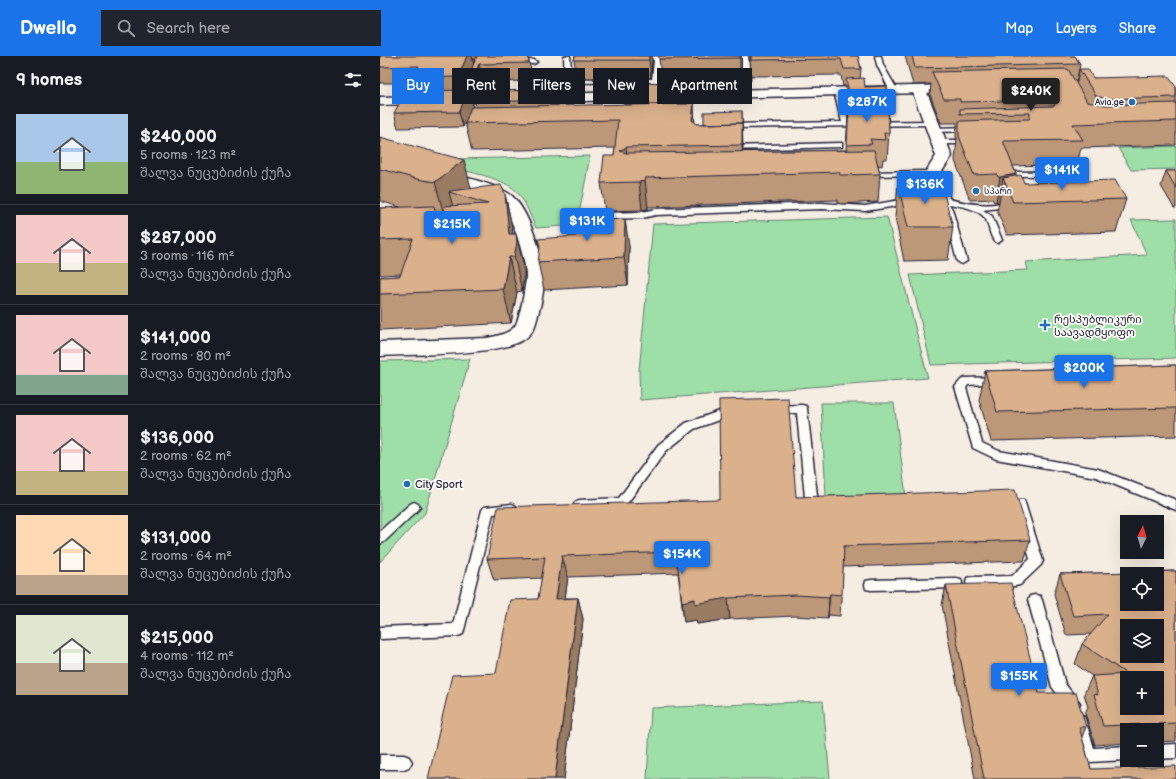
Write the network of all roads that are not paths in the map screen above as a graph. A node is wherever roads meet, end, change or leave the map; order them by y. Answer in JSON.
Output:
{"nodes":[{"id":1,"x":745,"y":56,"type":"edge"},
{"id":2,"x":878,"y":56,"type":"edge"},
{"id":3,"x":658,"y":57,"type":"edge"},
{"id":4,"x":737,"y":57,"type":"edge"},
{"id":5,"x":570,"y":58,"type":"edge"},
{"id":6,"x":628,"y":58,"type":"edge"},
{"id":7,"x":681,"y":58,"type":"edge"},
{"id":8,"x":480,"y":62,"type":"junction"},
{"id":9,"x":487,"y":62,"type":"edge"},
{"id":10,"x":503,"y":62,"type":"edge"},
{"id":11,"x":534,"y":62,"type":"dead end"},
{"id":12,"x":450,"y":63,"type":"edge"},
{"id":13,"x":477,"y":68,"type":"edge"},
{"id":14,"x":570,"y":68,"type":"edge"},
{"id":15,"x":655,"y":81,"type":"junction"},
{"id":16,"x":585,"y":82,"type":"edge"},
{"id":17,"x":974,"y":89,"type":"edge"},
{"id":18,"x":919,"y":90,"type":"junction"},
{"id":19,"x":894,"y":91,"type":"junction"},
{"id":20,"x":838,"y":92,"type":"junction"},
{"id":21,"x":510,"y":98,"type":"edge"},
{"id":22,"x":452,"y":99,"type":"edge"},
{"id":23,"x":381,"y":101,"type":"edge"},
{"id":24,"x":846,"y":125,"type":"junction"},
{"id":25,"x":724,"y":126,"type":"edge"},
{"id":26,"x":976,"y":129,"type":"edge"},
{"id":27,"x":934,"y":132,"type":"junction"},
{"id":28,"x":976,"y":141,"type":"edge"},
{"id":29,"x":839,"y":145,"type":"dead end"},
{"id":30,"x":722,"y":148,"type":"edge"},
{"id":31,"x":424,"y":172,"type":"edge"},
{"id":32,"x":933,"y":173,"type":"junction"},
{"id":33,"x":1074,"y":173,"type":"dead end"},
{"id":34,"x":857,"y":174,"type":"edge"},
{"id":35,"x":930,"y":200,"type":"junction"},
{"id":36,"x":971,"y":206,"type":"junction"},
{"id":37,"x":604,"y":216,"type":"dead end"},
{"id":38,"x":998,"y":240,"type":"dead end"},
{"id":39,"x":962,"y":261,"type":"dead end"},
{"id":40,"x":380,"y":349,"type":"edge"},
{"id":41,"x":1012,"y":381,"type":"edge"},
{"id":42,"x":744,"y":410,"type":"edge"},
{"id":43,"x":766,"y":410,"type":"edge"},
{"id":44,"x":989,"y":504,"type":"edge"},
{"id":45,"x":1176,"y":505,"type":"edge"},
{"id":46,"x":567,"y":506,"type":"edge"},
{"id":47,"x":414,"y":507,"type":"dead end"},
{"id":48,"x":528,"y":508,"type":"edge"},
{"id":49,"x":827,"y":508,"type":"edge"},
{"id":50,"x":380,"y":539,"type":"edge"},
{"id":51,"x":972,"y":582,"type":"dead end"},
{"id":52,"x":956,"y":583,"type":"edge"},
{"id":53,"x":871,"y":585,"type":"dead end"},
{"id":54,"x":1035,"y":600,"type":"dead end"},
{"id":55,"x":380,"y":633,"type":"edge"},
{"id":56,"x":1176,"y":751,"type":"edge"},
{"id":57,"x":1164,"y":752,"type":"edge"},
{"id":58,"x":1120,"y":753,"type":"edge"},
{"id":59,"x":380,"y":762,"type":"edge"},
{"id":60,"x":404,"y":762,"type":"dead end"}],
"edges":[{"from":1,"to":4,"type":"lane"},
{"from":1,"to":15,"type":"lane"},
{"from":2,"to":19,"type":"lane"},
{"from":3,"to":6,"type":"lane"},
{"from":3,"to":7,"type":"lane"},
{"from":3,"to":15,"type":"lane"},
{"from":5,"to":14,"type":"lane"},
{"from":8,"to":9,"type":"lane"},
{"from":8,"to":12,"type":"lane"},
{"from":8,"to":13,"type":"lane"},
{"from":10,"to":11,"type":"lane"},
{"from":15,"to":16,"type":"lane"},
{"from":17,"to":18,"type":"main road"},
{"from":18,"to":19,"type":"main road"},
{"from":18,"to":27,"type":"main road"},
{"from":19,"to":20,"type":"main road"},
{"from":20,"to":21,"type":"main road"},
{"from":20,"to":24,"type":"lane"},
{"from":22,"to":23,"type":"main road"},
{"from":24,"to":25,"type":"lane"},
{"from":24,"to":27,"type":"lane"},
{"from":26,"to":27,"type":"lane"},
{"from":27,"to":28,"type":"lane"},
{"from":27,"to":32,"type":"main road"},
{"from":29,"to":30,"type":"lane"},
{"from":31,"to":40,"type":"main road"},
{"from":32,"to":34,"type":"lane"},
{"from":32,"to":35,"type":"main road"},
{"from":33,"to":36,"type":"lane"},
{"from":35,"to":36,"type":"lane"},
{"from":35,"to":37,"type":"lane"},
{"from":35,"to":39,"type":"lane"},
{"from":36,"to":38,"type":"lane"},
{"from":41,"to":45,"type":"lane"},
{"from":42,"to":46,"type":"lane"},
{"from":43,"to":49,"type":"lane"},
{"from":44,"to":51,"type":"lane"},
{"from":47,"to":50,"type":"lane"},
{"from":48,"to":55,"type":"lane"},
{"from":52,"to":53,"type":"lane"},
{"from":54,"to":58,"type":"lane"},
{"from":56,"to":57,"type":"lane"},
{"from":59,"to":60,"type":"lane"}]}
